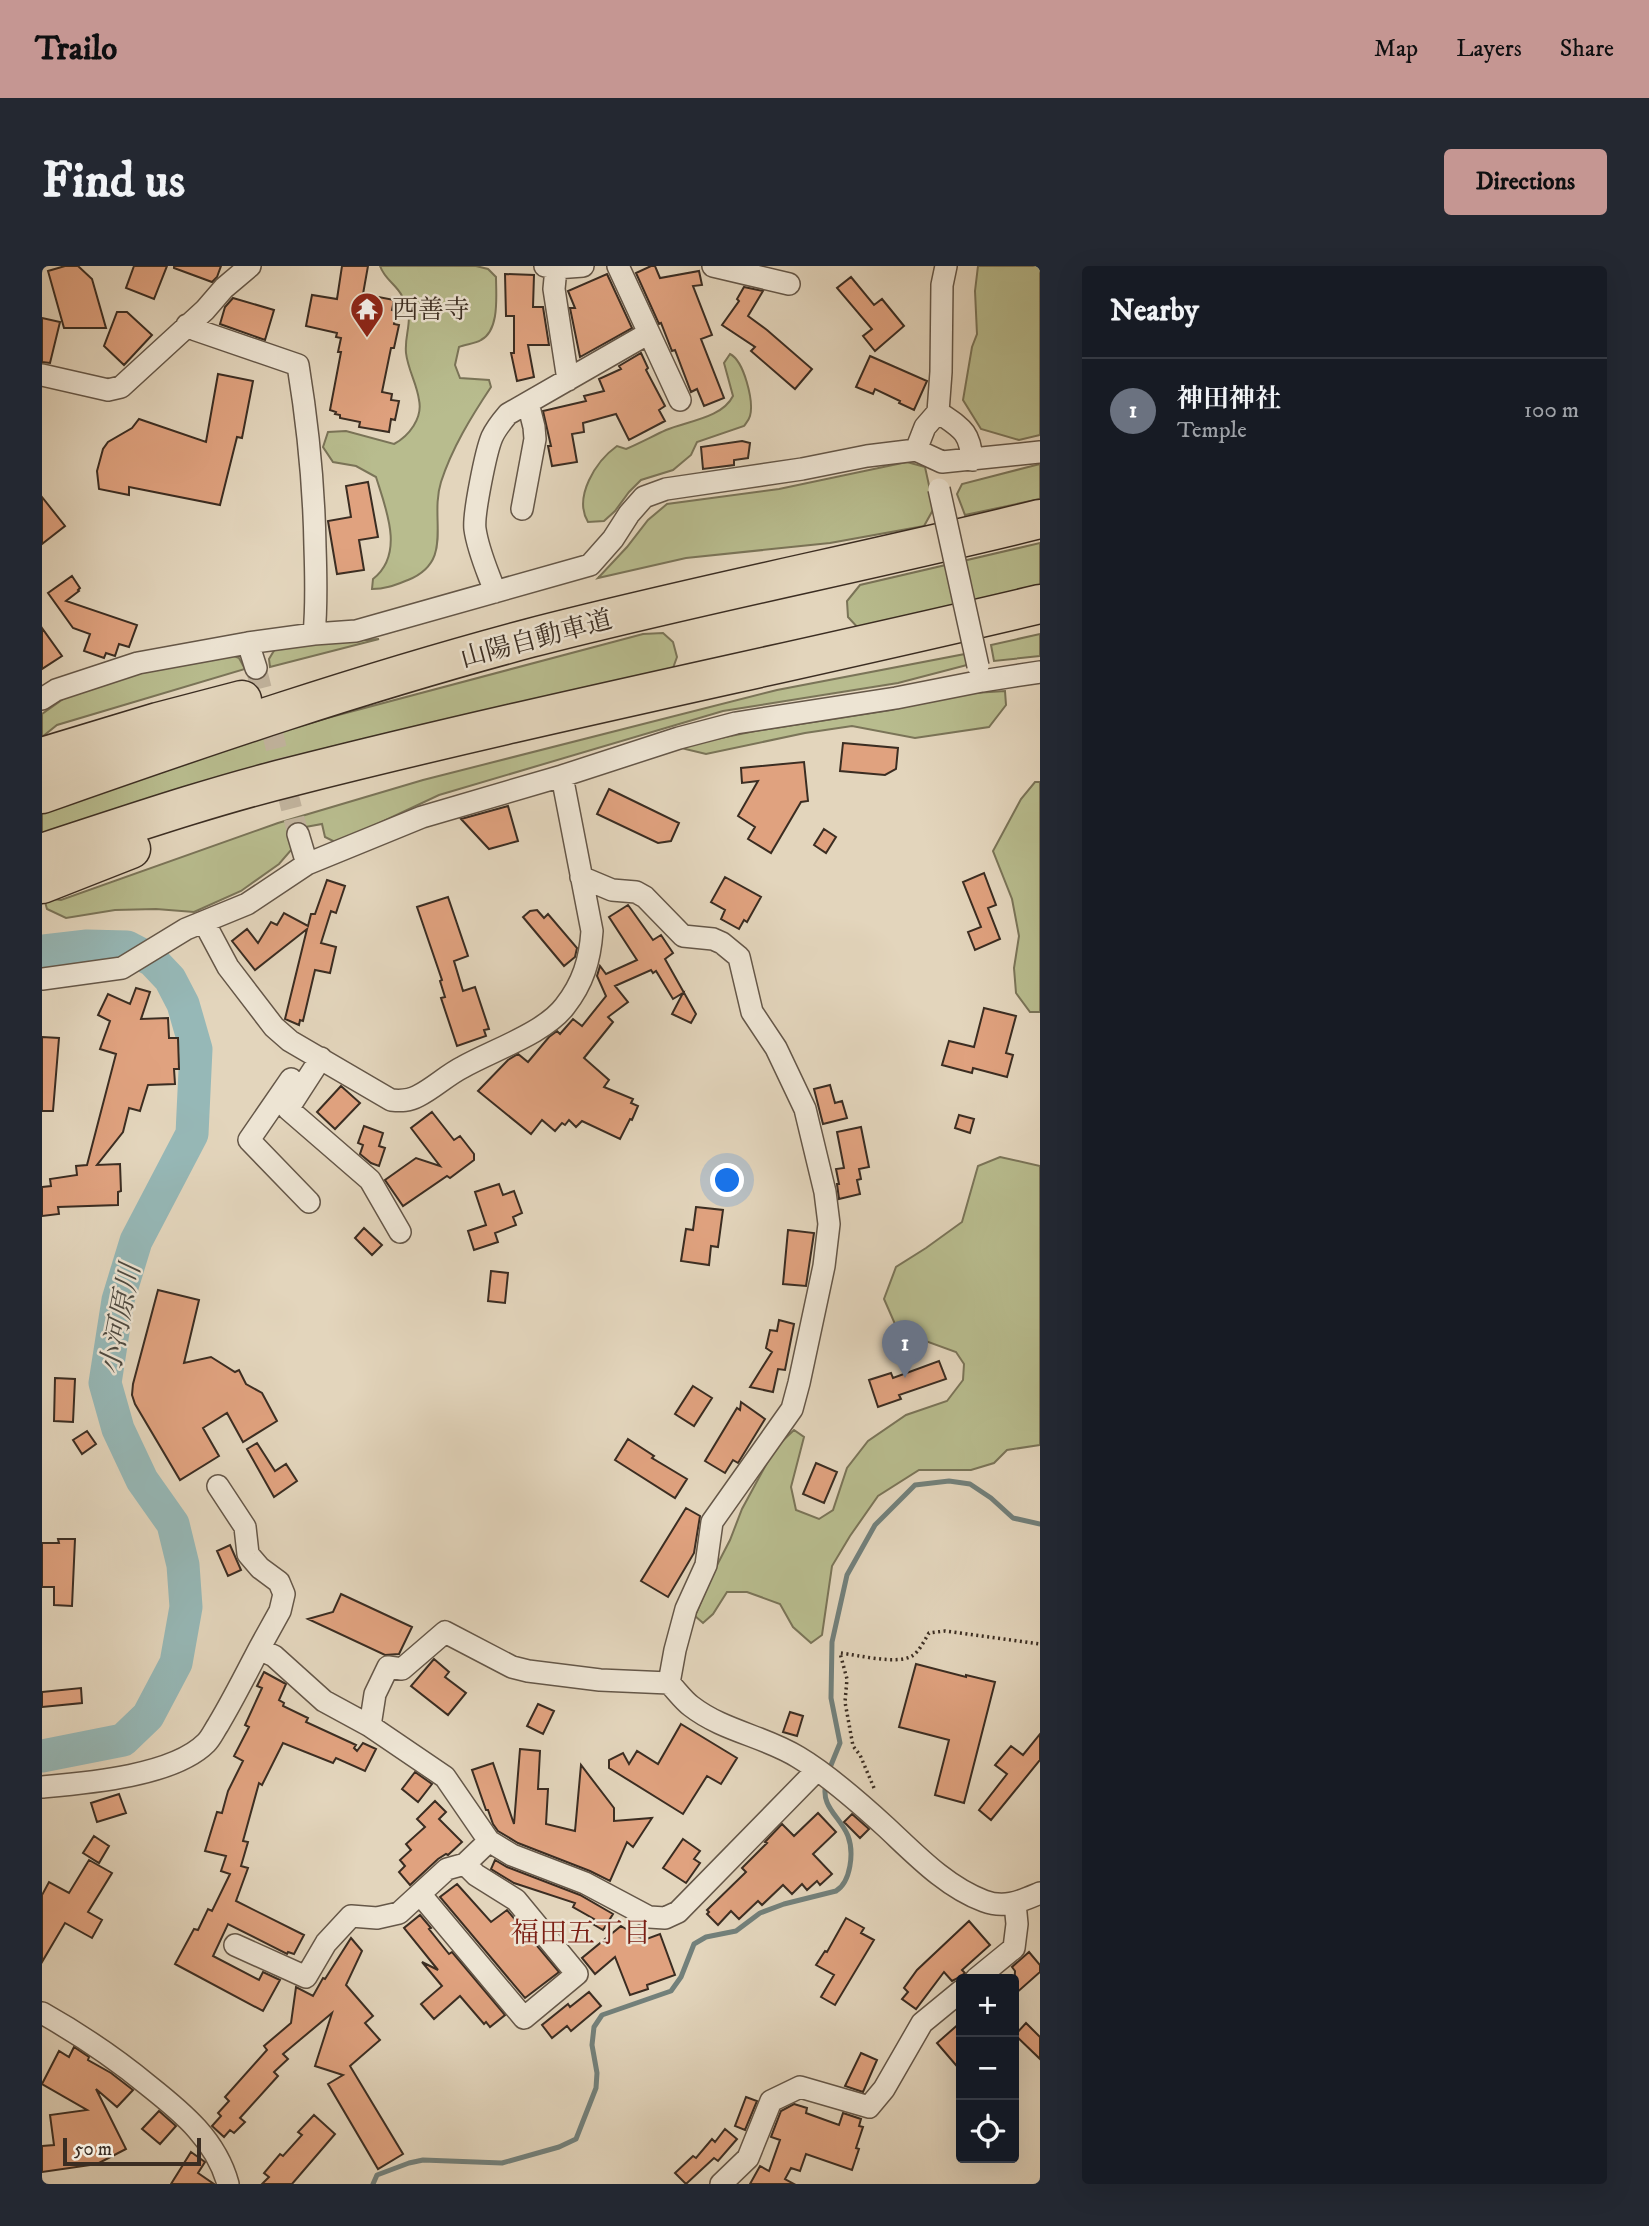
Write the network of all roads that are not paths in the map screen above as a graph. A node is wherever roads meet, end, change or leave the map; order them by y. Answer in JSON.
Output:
{"nodes":[{"id":1,"x":250,"y":266,"type":"edge"},
{"id":2,"x":583,"y":266,"type":"edge"},
{"id":3,"x":618,"y":266,"type":"edge"},
{"id":4,"x":713,"y":266,"type":"edge"},
{"id":5,"x":946,"y":266,"type":"edge"},
{"id":6,"x":551,"y":267,"type":"edge"},
{"id":7,"x":789,"y":284,"type":"dead end"},
{"id":8,"x":187,"y":325,"type":"junction"},
{"id":9,"x":649,"y":333,"type":"junction"},
{"id":10,"x":42,"y":375,"type":"edge"},
{"id":11,"x":568,"y":380,"type":"junction"},
{"id":12,"x":680,"y":400,"type":"dead end"},
{"id":13,"x":528,"y":403,"type":"junction"},
{"id":14,"x":938,"y":412,"type":"junction"},
{"id":15,"x":916,"y":450,"type":"junction"},
{"id":16,"x":1040,"y":452,"type":"edge"},
{"id":17,"x":972,"y":460,"type":"junction"},
{"id":18,"x":942,"y":462,"type":"junction"},
{"id":19,"x":522,"y":509,"type":"dead end"},
{"id":20,"x":1040,"y":519,"type":"edge"},
{"id":21,"x":495,"y":592,"type":"junction"},
{"id":22,"x":1040,"y":604,"type":"edge"},
{"id":23,"x":655,"y":607,"type":"junction"},
{"id":24,"x":314,"y":634,"type":"junction"},
{"id":25,"x":248,"y":643,"type":"junction"},
{"id":26,"x":256,"y":668,"type":"tunnel mouth"},
{"id":27,"x":1040,"y":672,"type":"edge"},
{"id":28,"x":980,"y":673,"type":"junction"},
{"id":29,"x":42,"y":699,"type":"edge"},
{"id":30,"x":42,"y":757,"type":"edge"},
{"id":31,"x":562,"y":776,"type":"junction"},
{"id":32,"x":42,"y":794,"type":"edge"},
{"id":33,"x":298,"y":834,"type":"tunnel mouth"},
{"id":34,"x":307,"y":864,"type":"junction"},
{"id":35,"x":42,"y":873,"type":"edge"},
{"id":36,"x":582,"y":877,"type":"junction"},
{"id":37,"x":195,"y":925,"type":"junction"},
{"id":38,"x":42,"y":979,"type":"edge"},
{"id":39,"x":315,"y":1055,"type":"junction"},
{"id":40,"x":309,"y":1202,"type":"dead end"},
{"id":41,"x":400,"y":1232,"type":"dead end"},
{"id":42,"x":218,"y":1486,"type":"dead end"},
{"id":43,"x":259,"y":1649,"type":"junction"},
{"id":44,"x":670,"y":1683,"type":"junction"},
{"id":45,"x":370,"y":1726,"type":"junction"},
{"id":46,"x":817,"y":1770,"type":"junction"},
{"id":47,"x":42,"y":1787,"type":"edge"},
{"id":48,"x":489,"y":1841,"type":"junction"},
{"id":49,"x":465,"y":1864,"type":"junction"},
{"id":50,"x":1040,"y":1893,"type":"edge"},
{"id":51,"x":420,"y":1894,"type":"junction"},
{"id":52,"x":1015,"y":1903,"type":"junction"},
{"id":53,"x":235,"y":1945,"type":"dead end"},
{"id":54,"x":982,"y":1974,"type":"edge"},
{"id":55,"x":956,"y":1995,"type":"edge"},
{"id":56,"x":42,"y":2013,"type":"edge"},
{"id":57,"x":228,"y":2184,"type":"edge"},
{"id":58,"x":721,"y":2184,"type":"edge"}],
"edges":[{"from":1,"to":8,"type":"street"},
{"from":2,"to":6,"type":"street"},
{"from":3,"to":9,"type":"street"},
{"from":4,"to":7,"type":"street"},
{"from":5,"to":14,"type":"street"},
{"from":6,"to":11,"type":"street"},
{"from":8,"to":10,"type":"street"},
{"from":8,"to":24,"type":"street"},
{"from":9,"to":11,"type":"street"},
{"from":9,"to":12,"type":"street"},
{"from":11,"to":13,"type":"street"},
{"from":13,"to":19,"type":"street"},
{"from":13,"to":21,"type":"street"},
{"from":14,"to":15,"type":"street"},
{"from":14,"to":17,"type":"street"},
{"from":15,"to":18,"type":"street"},
{"from":15,"to":21,"type":"street"},
{"from":16,"to":17,"type":"street"},
{"from":17,"to":18,"type":"street"},
{"from":18,"to":28,"type":"street","bridge":true},
{"from":20,"to":23,"type":"highway","name":"山陽自動車道"},
{"from":21,"to":24,"type":"street"},
{"from":22,"to":35,"type":"highway"},
{"from":23,"to":30,"type":"highway"},
{"from":23,"to":32,"type":"highway","name":"山陽自動車道"},
{"from":24,"to":25,"type":"street"},
{"from":25,"to":26,"type":"street"},
{"from":25,"to":29,"type":"street"},
{"from":27,"to":28,"type":"street"},
{"from":28,"to":31,"type":"street"},
{"from":31,"to":34,"type":"street"},
{"from":31,"to":36,"type":"street"},
{"from":33,"to":34,"type":"street"},
{"from":34,"to":37,"type":"street"},
{"from":36,"to":39,"type":"street"},
{"from":36,"to":44,"type":"street"},
{"from":37,"to":38,"type":"street"},
{"from":37,"to":39,"type":"street"},
{"from":39,"to":40,"type":"street"},
{"from":39,"to":41,"type":"street"},
{"from":42,"to":43,"type":"street"},
{"from":43,"to":45,"type":"street"},
{"from":43,"to":47,"type":"street"},
{"from":44,"to":45,"type":"street"},
{"from":44,"to":46,"type":"street"},
{"from":45,"to":48,"type":"street"},
{"from":46,"to":48,"type":"street"},
{"from":46,"to":52,"type":"street"},
{"from":48,"to":49,"type":"street"},
{"from":49,"to":51,"type":"street"},
{"from":49,"to":51,"type":"street"},
{"from":50,"to":52,"type":"street"},
{"from":51,"to":53,"type":"street"},
{"from":52,"to":54,"type":"street"},
{"from":55,"to":58,"type":"street"},
{"from":56,"to":57,"type":"street"}]}
